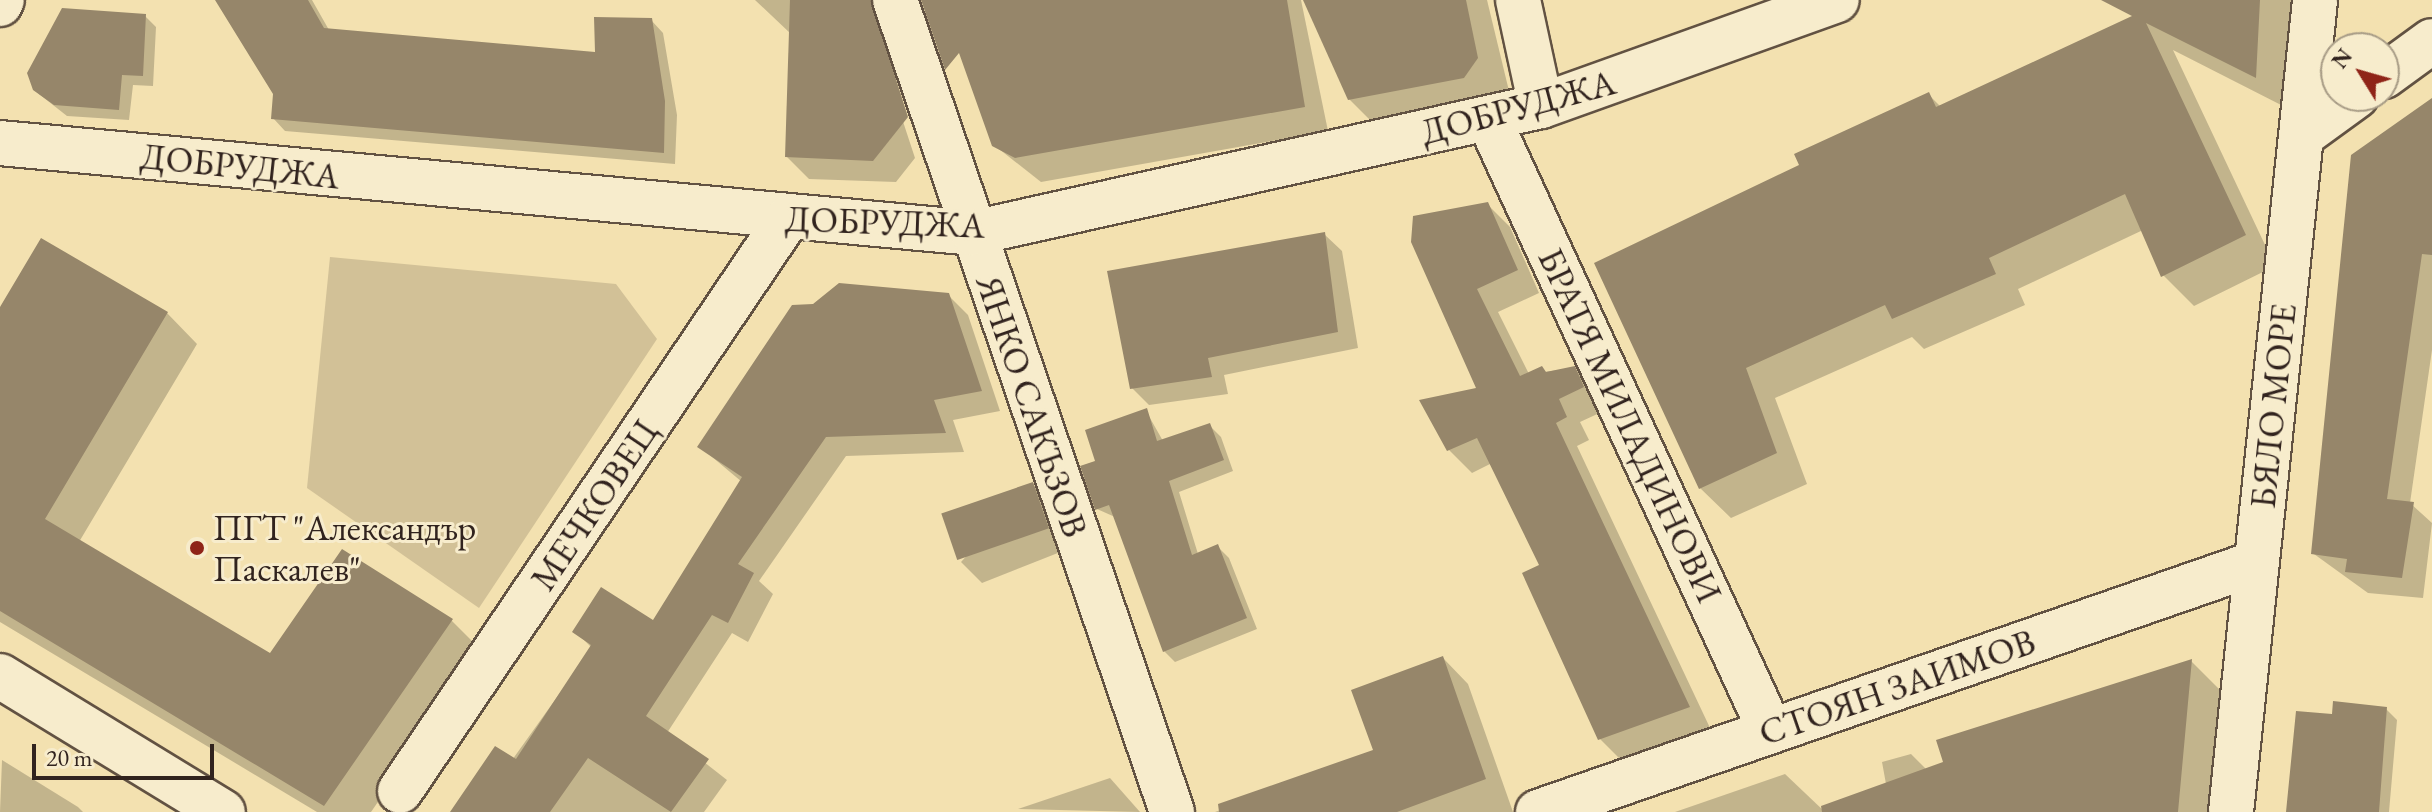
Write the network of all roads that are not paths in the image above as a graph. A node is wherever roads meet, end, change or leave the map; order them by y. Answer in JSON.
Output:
{"nodes":[{"id":1,"x":895,"y":0,"type":"edge"},
{"id":2,"x":1518,"y":0,"type":"edge"},
{"id":3,"x":1837,"y":0,"type":"edge"},
{"id":4,"x":2315,"y":0,"type":"edge"},
{"id":5,"x":2432,"y":41,"type":"edge"},
{"id":6,"x":2400,"y":64,"type":"edge"},
{"id":7,"x":1541,"y":106,"type":"junction"},
{"id":8,"x":2334,"y":112,"type":"edge"},
{"id":9,"x":1489,"y":120,"type":"junction"},
{"id":10,"x":2301,"y":136,"type":"junction"},
{"id":11,"x":0,"y":143,"type":"edge"},
{"id":12,"x":787,"y":219,"type":"junction"},
{"id":13,"x":973,"y":233,"type":"junction"},
{"id":14,"x":2256,"y":563,"type":"junction"},
{"id":15,"x":0,"y":676,"type":"edge"},
{"id":16,"x":1770,"y":730,"type":"junction"},
{"id":17,"x":400,"y":791,"type":"dead end"},
{"id":18,"x":223,"y":812,"type":"edge"},
{"id":19,"x":1172,"y":812,"type":"edge"},
{"id":20,"x":1538,"y":812,"type":"edge"},
{"id":21,"x":2231,"y":812,"type":"edge"}],
"edges":[{"from":1,"to":13,"type":"street","name":"ЯНКО САКЪЗОВ"},
{"from":2,"to":7,"type":"street"},
{"from":3,"to":7,"type":"street","name":"ДОБРУДЖА"},
{"from":4,"to":10,"type":"street","name":"БЯЛО МОРЕ"},
{"from":5,"to":6,"type":"street"},
{"from":7,"to":9,"type":"street","name":"ДОБРУДЖА"},
{"from":8,"to":10,"type":"street"},
{"from":9,"to":13,"type":"street","name":"ДОБРУДЖА"},
{"from":9,"to":16,"type":"street","name":"БРАТЯ МИЛАДИНОВИ"},
{"from":10,"to":14,"type":"street","name":"БЯЛО МОРЕ"},
{"from":11,"to":12,"type":"street","name":"ДОБРУДЖА"},
{"from":12,"to":13,"type":"street","name":"ДОБРУДЖА"},
{"from":12,"to":17,"type":"street","name":"МЕЧКОВЕЦ"},
{"from":13,"to":19,"type":"street","name":"ЯНКО САКЪЗОВ"},
{"from":14,"to":16,"type":"street","name":"СТОЯН ЗАИМОВ"},
{"from":14,"to":21,"type":"street","name":"БЯЛО МОРЕ"},
{"from":15,"to":18,"type":"street"},
{"from":16,"to":20,"type":"street","name":"СТОЯН ЗАИМОВ"}]}
